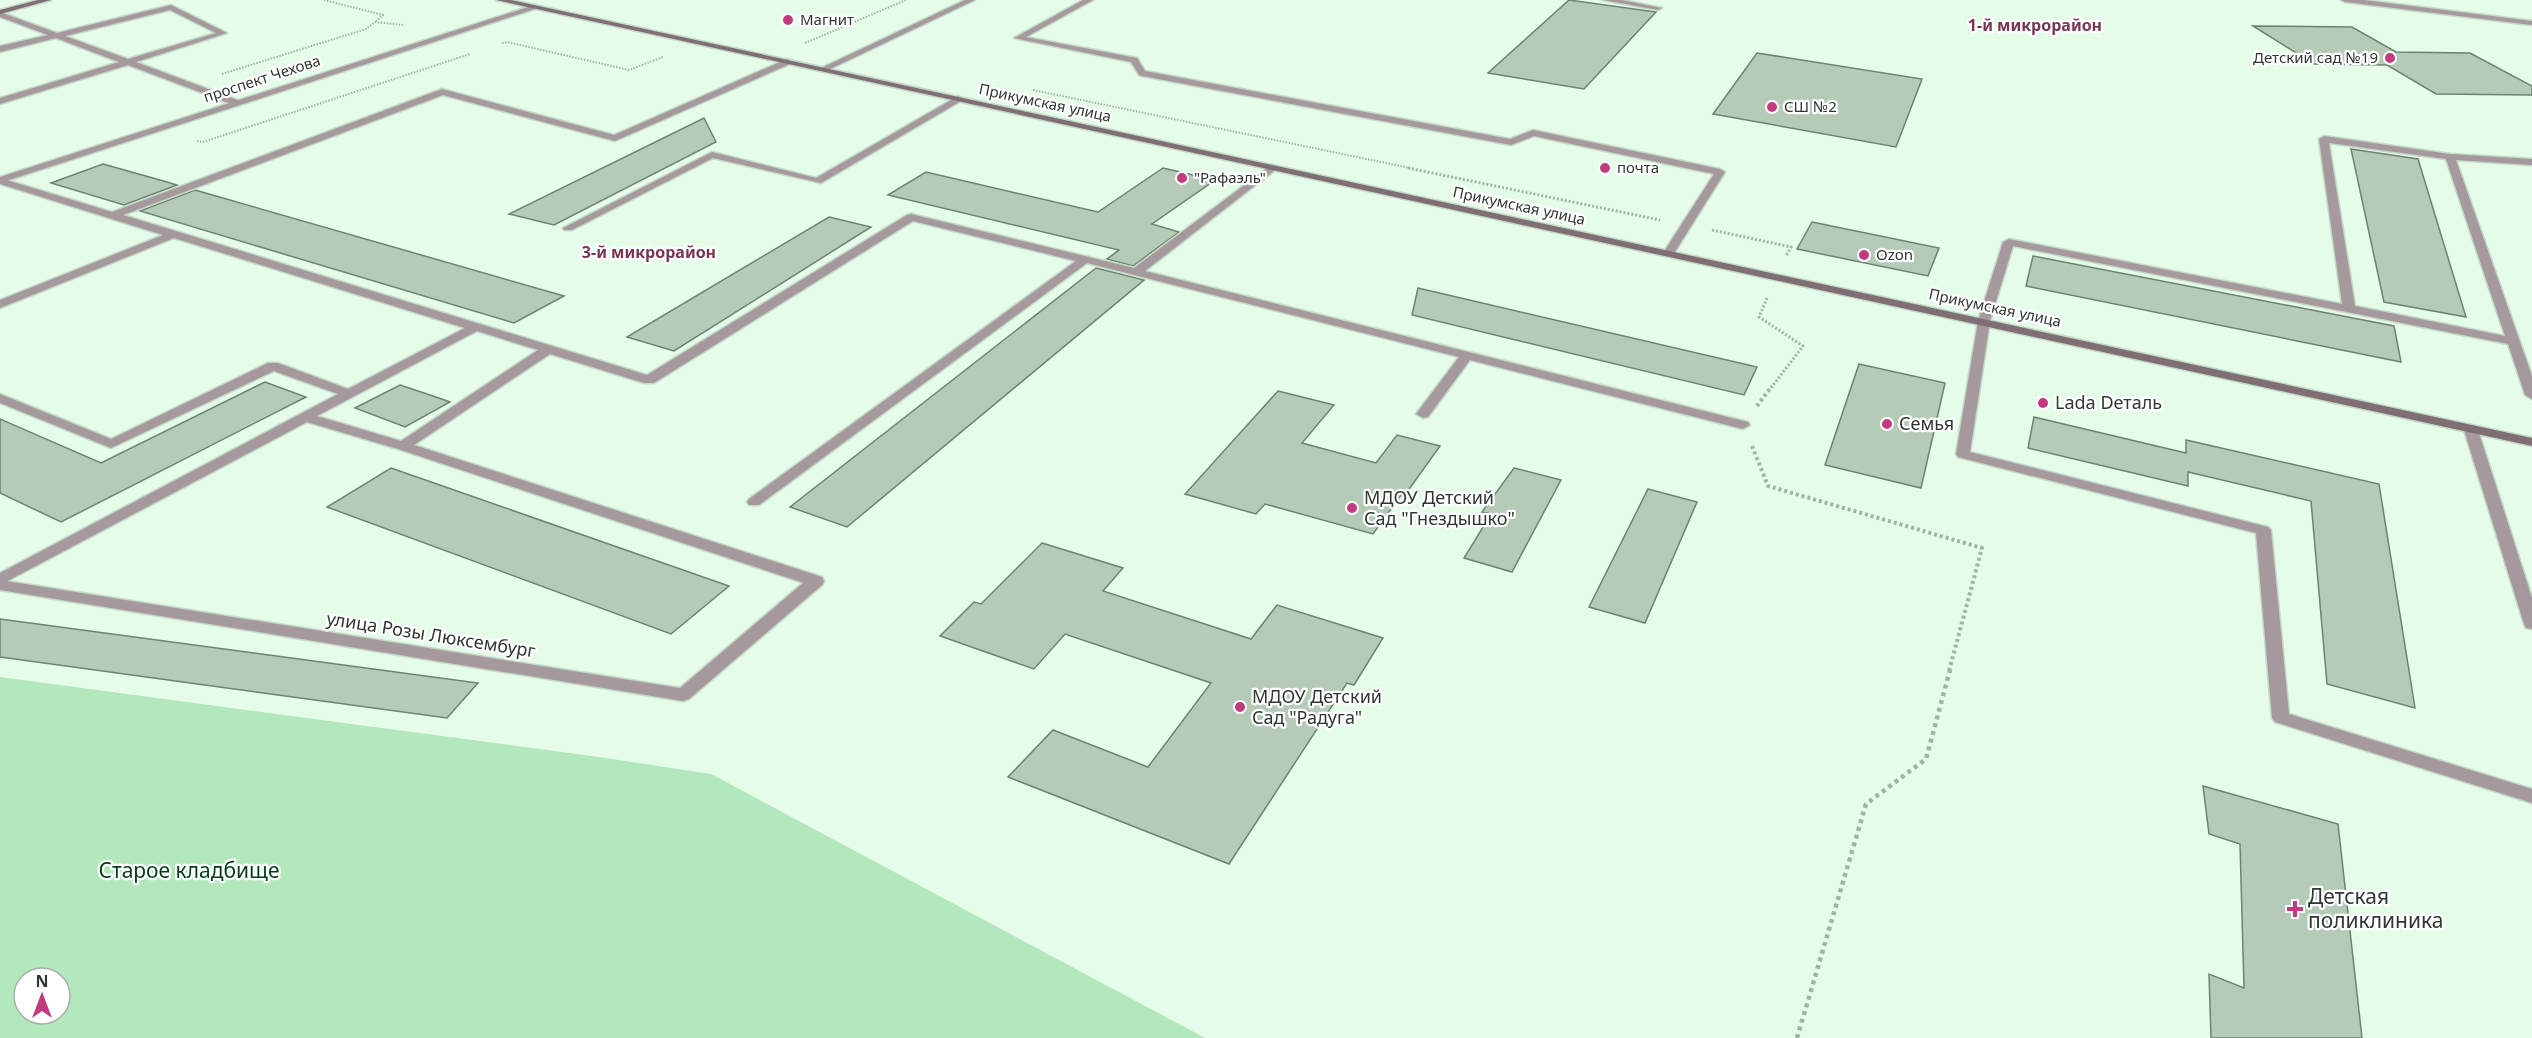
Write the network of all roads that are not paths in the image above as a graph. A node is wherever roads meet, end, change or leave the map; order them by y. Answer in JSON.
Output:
{"nodes":[{"id":1,"x":47,"y":0,"type":"edge"},
{"id":2,"x":500,"y":0,"type":"edge"},
{"id":3,"x":971,"y":0,"type":"edge"},
{"id":4,"x":1089,"y":0,"type":"edge"},
{"id":5,"x":1607,"y":0,"type":"edge"},
{"id":6,"x":2345,"y":0,"type":"edge"},
{"id":7,"x":2366,"y":1,"type":"edge"},
{"id":8,"x":534,"y":8,"type":"junction"},
{"id":9,"x":1658,"y":8,"type":"dead end"},
{"id":10,"x":0,"y":13,"type":"edge"},
{"id":11,"x":2532,"y":23,"type":"edge"},
{"id":12,"x":54,"y":35,"type":"junction"},
{"id":13,"x":0,"y":49,"type":"edge"},
{"id":14,"x":128,"y":62,"type":"junction"},
{"id":15,"x":787,"y":62,"type":"junction"},
{"id":16,"x":823,"y":69,"type":"junction"},
{"id":17,"x":958,"y":99,"type":"junction"},
{"id":18,"x":0,"y":101,"type":"edge"},
{"id":19,"x":237,"y":103,"type":"junction"},
{"id":20,"x":2450,"y":157,"type":"junction"},
{"id":21,"x":2532,"y":162,"type":"edge"},
{"id":22,"x":1271,"y":168,"type":"junction"},
{"id":23,"x":0,"y":181,"type":"edge"},
{"id":24,"x":111,"y":216,"type":"junction"},
{"id":25,"x":568,"y":228,"type":"dead end"},
{"id":26,"x":174,"y":234,"type":"junction"},
{"id":27,"x":1669,"y":253,"type":"junction"},
{"id":28,"x":1084,"y":260,"type":"junction"},
{"id":29,"x":1136,"y":272,"type":"junction"},
{"id":30,"x":0,"y":304,"type":"edge"},
{"id":31,"x":2349,"y":309,"type":"junction"},
{"id":32,"x":1984,"y":321,"type":"junction"},
{"id":33,"x":476,"y":327,"type":"junction"},
{"id":34,"x":2513,"y":341,"type":"junction"},
{"id":35,"x":548,"y":349,"type":"junction"},
{"id":36,"x":1467,"y":355,"type":"junction"},
{"id":37,"x":349,"y":394,"type":"junction"},
{"id":38,"x":2532,"y":395,"type":"edge"},
{"id":39,"x":0,"y":399,"type":"edge"},
{"id":40,"x":1423,"y":414,"type":"dead end"},
{"id":41,"x":305,"y":417,"type":"junction"},
{"id":42,"x":1743,"y":424,"type":"dead end"},
{"id":43,"x":2471,"y":430,"type":"junction"},
{"id":44,"x":2532,"y":442,"type":"edge"},
{"id":45,"x":403,"y":446,"type":"junction"},
{"id":46,"x":754,"y":502,"type":"dead end"},
{"id":47,"x":0,"y":582,"type":"edge"},
{"id":48,"x":2532,"y":624,"type":"edge"},
{"id":49,"x":2532,"y":796,"type":"edge"}],
"edges":[{"from":1,"to":10,"type":"main road"},
{"from":2,"to":8,"type":"main road","name":"Прикумская улица"},
{"from":3,"to":16,"type":"street"},
{"from":4,"to":27,"type":"street"},
{"from":5,"to":9,"type":"street"},
{"from":6,"to":7,"type":"street"},
{"from":7,"to":11,"type":"street"},
{"from":8,"to":15,"type":"main road","name":"Прикумская улица"},
{"from":8,"to":19,"type":"street","name":"проспект Чехова"},
{"from":10,"to":12,"type":"street"},
{"from":12,"to":13,"type":"street"},
{"from":12,"to":14,"type":"street"},
{"from":12,"to":14,"type":"street"},
{"from":14,"to":18,"type":"street"},
{"from":14,"to":19,"type":"street"},
{"from":15,"to":16,"type":"main road","name":"Прикумская улица"},
{"from":15,"to":24,"type":"street"},
{"from":16,"to":17,"type":"main road","name":"Прикумская улица"},
{"from":17,"to":22,"type":"main road","name":"Прикумская улица"},
{"from":17,"to":25,"type":"street"},
{"from":19,"to":23,"type":"street","name":"проспект Чехова"},
{"from":20,"to":21,"type":"street"},
{"from":20,"to":31,"type":"street"},
{"from":20,"to":34,"type":"street"},
{"from":22,"to":27,"type":"main road","name":"Прикумская улица"},
{"from":22,"to":29,"type":"street"},
{"from":23,"to":24,"type":"street"},
{"from":24,"to":26,"type":"street"},
{"from":26,"to":30,"type":"street"},
{"from":26,"to":33,"type":"street"},
{"from":27,"to":32,"type":"main road","name":"Прикумская улица"},
{"from":28,"to":29,"type":"street"},
{"from":28,"to":35,"type":"street"},
{"from":28,"to":46,"type":"street"},
{"from":29,"to":36,"type":"street"},
{"from":31,"to":32,"type":"street"},
{"from":31,"to":34,"type":"street"},
{"from":32,"to":43,"type":"main road","name":"Прикумская улица"},
{"from":32,"to":49,"type":"street"},
{"from":33,"to":35,"type":"street"},
{"from":33,"to":37,"type":"street"},
{"from":34,"to":38,"type":"street"},
{"from":35,"to":45,"type":"street"},
{"from":36,"to":40,"type":"street"},
{"from":36,"to":42,"type":"street"},
{"from":37,"to":39,"type":"street"},
{"from":37,"to":41,"type":"street"},
{"from":41,"to":45,"type":"street"},
{"from":41,"to":47,"type":"street"},
{"from":43,"to":44,"type":"main road","name":"Прикумская улица"},
{"from":43,"to":48,"type":"street"},
{"from":45,"to":47,"type":"street","name":"улица Розы Люксембург"}]}
